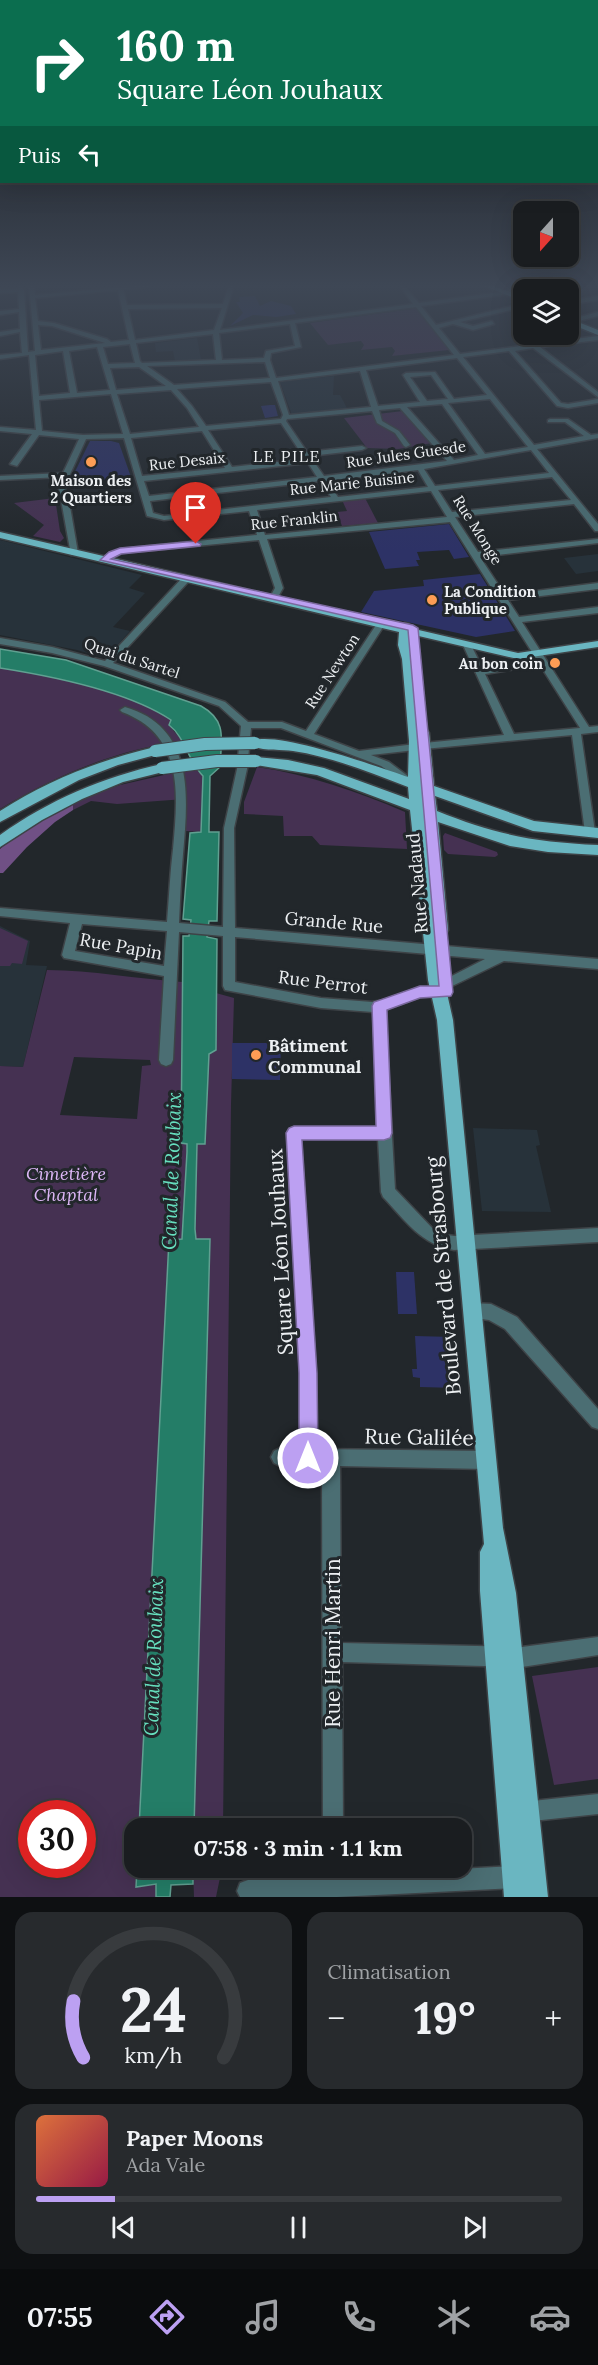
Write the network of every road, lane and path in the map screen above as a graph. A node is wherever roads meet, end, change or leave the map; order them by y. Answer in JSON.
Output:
{"nodes":[{"id":1,"x":33,"y":374,"type":"edge"},
{"id":2,"x":70,"y":374,"type":"edge"},
{"id":3,"x":108,"y":374,"type":"edge"},
{"id":4,"x":152,"y":374,"type":"edge"},
{"id":5,"x":238,"y":374,"type":"edge"},
{"id":6,"x":272,"y":374,"type":"edge"},
{"id":7,"x":326,"y":374,"type":"edge"},
{"id":8,"x":364,"y":374,"type":"edge"},
{"id":9,"x":426,"y":374,"type":"edge"},
{"id":10,"x":433,"y":374,"type":"edge"},
{"id":11,"x":472,"y":374,"type":"edge"},
{"id":12,"x":532,"y":374,"type":"edge"},
{"id":13,"x":570,"y":374,"type":"edge"},
{"id":14,"x":274,"y":380,"type":"junction"},
{"id":15,"x":240,"y":382,"type":"junction"},
{"id":16,"x":173,"y":388,"type":"junction"},
{"id":17,"x":113,"y":392,"type":"junction"},
{"id":18,"x":74,"y":395,"type":"junction"},
{"id":19,"x":598,"y":395,"type":"edge"},
{"id":20,"x":491,"y":397,"type":"junction"},
{"id":21,"x":37,"y":398,"type":"junction"},
{"id":22,"x":448,"y":401,"type":"junction"},
{"id":23,"x":598,"y":401,"type":"edge"},
{"id":24,"x":425,"y":404,"type":"junction"},
{"id":25,"x":402,"y":406,"type":"junction"},
{"id":26,"x":375,"y":409,"type":"junction"},
{"id":27,"x":284,"y":419,"type":"junction"},
{"id":28,"x":550,"y":421,"type":"dead end"},
{"id":29,"x":205,"y":428,"type":"junction"},
{"id":30,"x":422,"y":429,"type":"junction"},
{"id":31,"x":414,"y":430,"type":"dead end"},
{"id":32,"x":2,"y":431,"type":"edge"},
{"id":33,"x":405,"y":431,"type":"dead end"},
{"id":34,"x":38,"y":432,"type":"junction"},
{"id":35,"x":397,"y":432,"type":"junction"},
{"id":36,"x":126,"y":436,"type":"junction"},
{"id":37,"x":598,"y":436,"type":"edge"},
{"id":38,"x":82,"y":437,"type":"junction"},
{"id":39,"x":589,"y":437,"type":"junction"},
{"id":40,"x":361,"y":445,"type":"dead end"},
{"id":41,"x":406,"y":445,"type":"dead end"},
{"id":42,"x":532,"y":448,"type":"junction"},
{"id":43,"x":483,"y":456,"type":"junction"},
{"id":44,"x":308,"y":457,"type":"junction"},
{"id":45,"x":452,"y":462,"type":"junction"},
{"id":46,"x":14,"y":464,"type":"dead end"},
{"id":47,"x":420,"y":468,"type":"junction"},
{"id":48,"x":230,"y":470,"type":"junction"},
{"id":49,"x":63,"y":475,"type":"junction"},
{"id":50,"x":554,"y":475,"type":"junction"},
{"id":51,"x":0,"y":478,"type":"edge"},
{"id":52,"x":139,"y":479,"type":"junction"},
{"id":53,"x":322,"y":479,"type":"junction"},
{"id":54,"x":433,"y":488,"type":"junction"},
{"id":55,"x":335,"y":498,"type":"junction"},
{"id":56,"x":146,"y":499,"type":"junction"},
{"id":57,"x":576,"y":502,"type":"junction"},
{"id":58,"x":252,"y":508,"type":"junction"},
{"id":59,"x":452,"y":517,"type":"junction"},
{"id":60,"x":598,"y":529,"type":"edge"},
{"id":61,"x":0,"y":535,"type":"edge"},
{"id":62,"x":262,"y":537,"type":"junction"},
{"id":63,"x":598,"y":541,"type":"edge"},
{"id":64,"x":74,"y":553,"type":"junction"},
{"id":65,"x":476,"y":555,"type":"junction"},
{"id":66,"x":104,"y":560,"type":"junction"},
{"id":67,"x":186,"y":579,"type":"junction"},
{"id":68,"x":598,"y":586,"type":"edge"},
{"id":69,"x":274,"y":597,"type":"junction"},
{"id":70,"x":503,"y":598,"type":"junction"},
{"id":71,"x":297,"y":603,"type":"junction"},
{"id":72,"x":598,"y":610,"type":"edge"},
{"id":73,"x":517,"y":620,"type":"junction"},
{"id":74,"x":381,"y":624,"type":"junction"},
{"id":75,"x":409,"y":629,"type":"junction"},
{"id":76,"x":0,"y":641,"type":"edge"},
{"id":77,"x":598,"y":644,"type":"edge"},
{"id":78,"x":467,"y":645,"type":"junction"},
{"id":79,"x":540,"y":658,"type":"junction"},
{"id":80,"x":107,"y":664,"type":"junction"},
{"id":81,"x":480,"y":672,"type":"junction"},
{"id":82,"x":125,"y":710,"type":"dead end"},
{"id":83,"x":246,"y":725,"type":"junction"},
{"id":84,"x":598,"y":729,"type":"edge"},
{"id":85,"x":581,"y":731,"type":"junction"},
{"id":86,"x":308,"y":735,"type":"junction"},
{"id":87,"x":510,"y":737,"type":"junction"},
{"id":88,"x":419,"y":747,"type":"junction"},
{"id":89,"x":357,"y":753,"type":"junction"},
{"id":90,"x":422,"y":797,"type":"junction"},
{"id":91,"x":0,"y":817,"type":"edge"},
{"id":92,"x":594,"y":832,"type":"edge"},
{"id":93,"x":0,"y":842,"type":"edge"},
{"id":94,"x":598,"y":850,"type":"edge"},
{"id":95,"x":0,"y":912,"type":"edge"},
{"id":96,"x":77,"y":918,"type":"junction"},
{"id":97,"x":174,"y":926,"type":"junction"},
{"id":98,"x":228,"y":931,"type":"junction"},
{"id":99,"x":438,"y":949,"type":"junction"},
{"id":100,"x":504,"y":955,"type":"junction"},
{"id":101,"x":598,"y":963,"type":"edge"},
{"id":102,"x":169,"y":972,"type":"junction"},
{"id":103,"x":444,"y":989,"type":"junction"},
{"id":104,"x":379,"y":1006,"type":"junction"},
{"id":105,"x":166,"y":1060,"type":"dead end"},
{"id":106,"x":384,"y":1133,"type":"junction"},
{"id":107,"x":598,"y":1235,"type":"edge"},
{"id":108,"x":466,"y":1243,"type":"junction"},
{"id":109,"x":472,"y":1311,"type":"junction"},
{"id":110,"x":597,"y":1419,"type":"edge"},
{"id":111,"x":280,"y":1457,"type":"dead end"},
{"id":112,"x":308,"y":1458,"type":"junction"},
{"id":113,"x":331,"y":1458,"type":"junction"},
{"id":114,"x":486,"y":1460,"type":"junction"},
{"id":115,"x":598,"y":1647,"type":"edge"},
{"id":116,"x":332,"y":1652,"type":"junction"},
{"id":117,"x":504,"y":1657,"type":"junction"},
{"id":118,"x":598,"y":1804,"type":"edge"},
{"id":119,"x":518,"y":1812,"type":"junction"},
{"id":120,"x":333,"y":1818,"type":"edge"},
{"id":121,"x":327,"y":1878,"type":"edge"},
{"id":122,"x":352,"y":1878,"type":"edge"},
{"id":123,"x":525,"y":1887,"type":"edge"},
{"id":124,"x":248,"y":1891,"type":"dead end"}],
"edges":[{"from":1,"to":21,"type":"street"},
{"from":2,"to":18,"type":"street"},
{"from":3,"to":17,"type":"street"},
{"from":4,"to":16,"type":"street"},
{"from":5,"to":15,"type":"street"},
{"from":6,"to":14,"type":"street"},
{"from":7,"to":14,"type":"street"},
{"from":8,"to":26,"type":"street"},
{"from":9,"to":24,"type":"street"},
{"from":10,"to":22,"type":"street"},
{"from":11,"to":20,"type":"street"},
{"from":12,"to":23,"type":"street"},
{"from":13,"to":19,"type":"street"},
{"from":14,"to":15,"type":"street"},
{"from":14,"to":27,"type":"street"},
{"from":15,"to":16,"type":"street"},
{"from":16,"to":17,"type":"street"},
{"from":16,"to":29,"type":"street"},
{"from":17,"to":18,"type":"street"},
{"from":17,"to":36,"type":"street"},
{"from":18,"to":21,"type":"street"},
{"from":20,"to":22,"type":"street"},
{"from":20,"to":42,"type":"street"},
{"from":21,"to":34,"type":"street"},
{"from":22,"to":24,"type":"street"},
{"from":22,"to":43,"type":"street"},
{"from":24,"to":25,"type":"street"},
{"from":25,"to":26,"type":"street"},
{"from":25,"to":30,"type":"street"},
{"from":26,"to":27,"type":"street"},
{"from":26,"to":35,"type":"street"},
{"from":27,"to":29,"type":"street"},
{"from":27,"to":44,"type":"street"},
{"from":28,"to":39,"type":"street"},
{"from":29,"to":36,"type":"street"},
{"from":29,"to":48,"type":"street"},
{"from":30,"to":31,"type":"street"},
{"from":30,"to":45,"type":"street"},
{"from":32,"to":34,"type":"street"},
{"from":33,"to":35,"type":"street"},
{"from":34,"to":38,"type":"street"},
{"from":34,"to":46,"type":"street"},
{"from":35,"to":41,"type":"street"},
{"from":36,"to":38,"type":"street"},
{"from":36,"to":52,"type":"street"},
{"from":37,"to":39,"type":"street","name":"Rue Jules Guesde"},
{"from":38,"to":49,"type":"street"},
{"from":39,"to":42,"type":"street","name":"Rue Jules Guesde"},
{"from":40,"to":44,"type":"street","name":"Rue Desaix"},
{"from":42,"to":43,"type":"street","name":"Rue Jules Guesde"},
{"from":42,"to":50,"type":"street"},
{"from":43,"to":45,"type":"street","name":"Rue Jules Guesde"},
{"from":44,"to":48,"type":"street","name":"Rue Desaix"},
{"from":44,"to":53,"type":"street"},
{"from":45,"to":47,"type":"street","name":"Rue Jules Guesde"},
{"from":47,"to":53,"type":"street","name":"Rue Jules Guesde"},
{"from":47,"to":54,"type":"street","name":"Rue Monge"},
{"from":48,"to":52,"type":"street","name":"Rue Desaix"},
{"from":49,"to":51,"type":"street"},
{"from":49,"to":64,"type":"street"},
{"from":50,"to":54,"type":"street","name":"Rue Marie Buisine"},
{"from":50,"to":57,"type":"street"},
{"from":52,"to":56,"type":"street"},
{"from":53,"to":55,"type":"street"},
{"from":53,"to":56,"type":"street","name":"Rue Jules Guesde"},
{"from":54,"to":55,"type":"street","name":"Rue Marie Buisine"},
{"from":54,"to":59,"type":"street","name":"Rue Monge"},
{"from":55,"to":58,"type":"street","name":"Rue Marie Buisine"},
{"from":56,"to":58,"type":"street","name":"Rue Marie Buisine"},
{"from":57,"to":59,"type":"street","name":"Rue Franklin"},
{"from":57,"to":60,"type":"street"},
{"from":58,"to":62,"type":"street"},
{"from":59,"to":62,"type":"street","name":"Rue Franklin"},
{"from":59,"to":65,"type":"street","name":"Rue Monge"},
{"from":61,"to":64,"type":"main road"},
{"from":62,"to":66,"type":"street","name":"Rue Franklin"},
{"from":62,"to":69,"type":"street"},
{"from":63,"to":65,"type":"street"},
{"from":64,"to":66,"type":"main road"},
{"from":65,"to":70,"type":"street","name":"Rue Monge"},
{"from":66,"to":67,"type":"main road"},
{"from":67,"to":69,"type":"main road"},
{"from":67,"to":80,"type":"street"},
{"from":68,"to":70,"type":"street"},
{"from":69,"to":71,"type":"main road"},
{"from":70,"to":73,"type":"street","name":"Rue Monge"},
{"from":71,"to":74,"type":"main road"},
{"from":71,"to":75,"type":"main road"},
{"from":72,"to":73,"type":"street"},
{"from":73,"to":79,"type":"street","name":"Rue Monge"},
{"from":74,"to":75,"type":"main road"},
{"from":74,"to":86,"type":"street","name":"Rue Newton"},
{"from":75,"to":78,"type":"main road"},
{"from":75,"to":88,"type":"main road","name":"Rue Nadaud"},
{"from":76,"to":80,"type":"street","name":"Quai du Sartel"},
{"from":77,"to":79,"type":"main road"},
{"from":78,"to":79,"type":"main road"},
{"from":78,"to":81,"type":"street"},
{"from":79,"to":81,"type":"street"},
{"from":79,"to":85,"type":"street","name":"Rue Monge"},
{"from":80,"to":83,"type":"street","name":"Quai du Sartel"},
{"from":81,"to":87,"type":"street"},
{"from":82,"to":97,"type":"street"},
{"from":83,"to":86,"type":"street"},
{"from":83,"to":98,"type":"street"},
{"from":84,"to":85,"type":"street"},
{"from":85,"to":87,"type":"street"},
{"from":85,"to":92,"type":"street"},
{"from":86,"to":89,"type":"street"},
{"from":87,"to":88,"type":"street"},
{"from":88,"to":89,"type":"street"},
{"from":88,"to":90,"type":"main road","name":"Rue Nadaud"},
{"from":89,"to":90,"type":"street"},
{"from":90,"to":91,"type":"main road","bridge":true},
{"from":90,"to":92,"type":"main road"},
{"from":90,"to":93,"type":"main road","bridge":true},
{"from":90,"to":94,"type":"main road"},
{"from":90,"to":99,"type":"main road","name":"Rue Nadaud"},
{"from":95,"to":96,"type":"street"},
{"from":96,"to":97,"type":"street"},
{"from":96,"to":102,"type":"street","name":"Rue Papin"},
{"from":97,"to":98,"type":"street","name":"Grande Rue"},
{"from":97,"to":102,"type":"street"},
{"from":98,"to":99,"type":"street","name":"Grande Rue"},
{"from":98,"to":104,"type":"street","name":"Rue Perrot"},
{"from":99,"to":100,"type":"street","name":"Grande Rue"},
{"from":99,"to":103,"type":"main road","name":"Boulevard de Strasbourg"},
{"from":100,"to":101,"type":"street","name":"Grande Rue"},
{"from":100,"to":103,"type":"street"},
{"from":102,"to":105,"type":"street"},
{"from":103,"to":104,"type":"street","name":"Rue Perrot"},
{"from":103,"to":108,"type":"main road","name":"Boulevard de Strasbourg"},
{"from":104,"to":106,"type":"street"},
{"from":106,"to":108,"type":"street"},
{"from":106,"to":112,"type":"street","name":"Square Léon Jouhaux"},
{"from":107,"to":108,"type":"street"},
{"from":108,"to":109,"type":"main road","name":"Boulevard de Strasbourg"},
{"from":109,"to":110,"type":"street"},
{"from":109,"to":114,"type":"main road","name":"Boulevard de Strasbourg"},
{"from":111,"to":112,"type":"street","name":"Rue Galilée"},
{"from":112,"to":113,"type":"street","name":"Rue Galilée"},
{"from":113,"to":114,"type":"street","name":"Rue Galilée"},
{"from":113,"to":116,"type":"street","name":"Rue Henri Martin"},
{"from":114,"to":117,"type":"main road","name":"Boulevard de Strasbourg"},
{"from":115,"to":117,"type":"street"},
{"from":116,"to":117,"type":"street"},
{"from":116,"to":120,"type":"street","name":"Rue Henri Martin"},
{"from":117,"to":119,"type":"main road","name":"Boulevard de Strasbourg"},
{"from":118,"to":119,"type":"street"},
{"from":119,"to":123,"type":"main road","name":"Boulevard de Strasbourg"},
{"from":121,"to":124,"type":"street"},
{"from":122,"to":123,"type":"street"}]}
